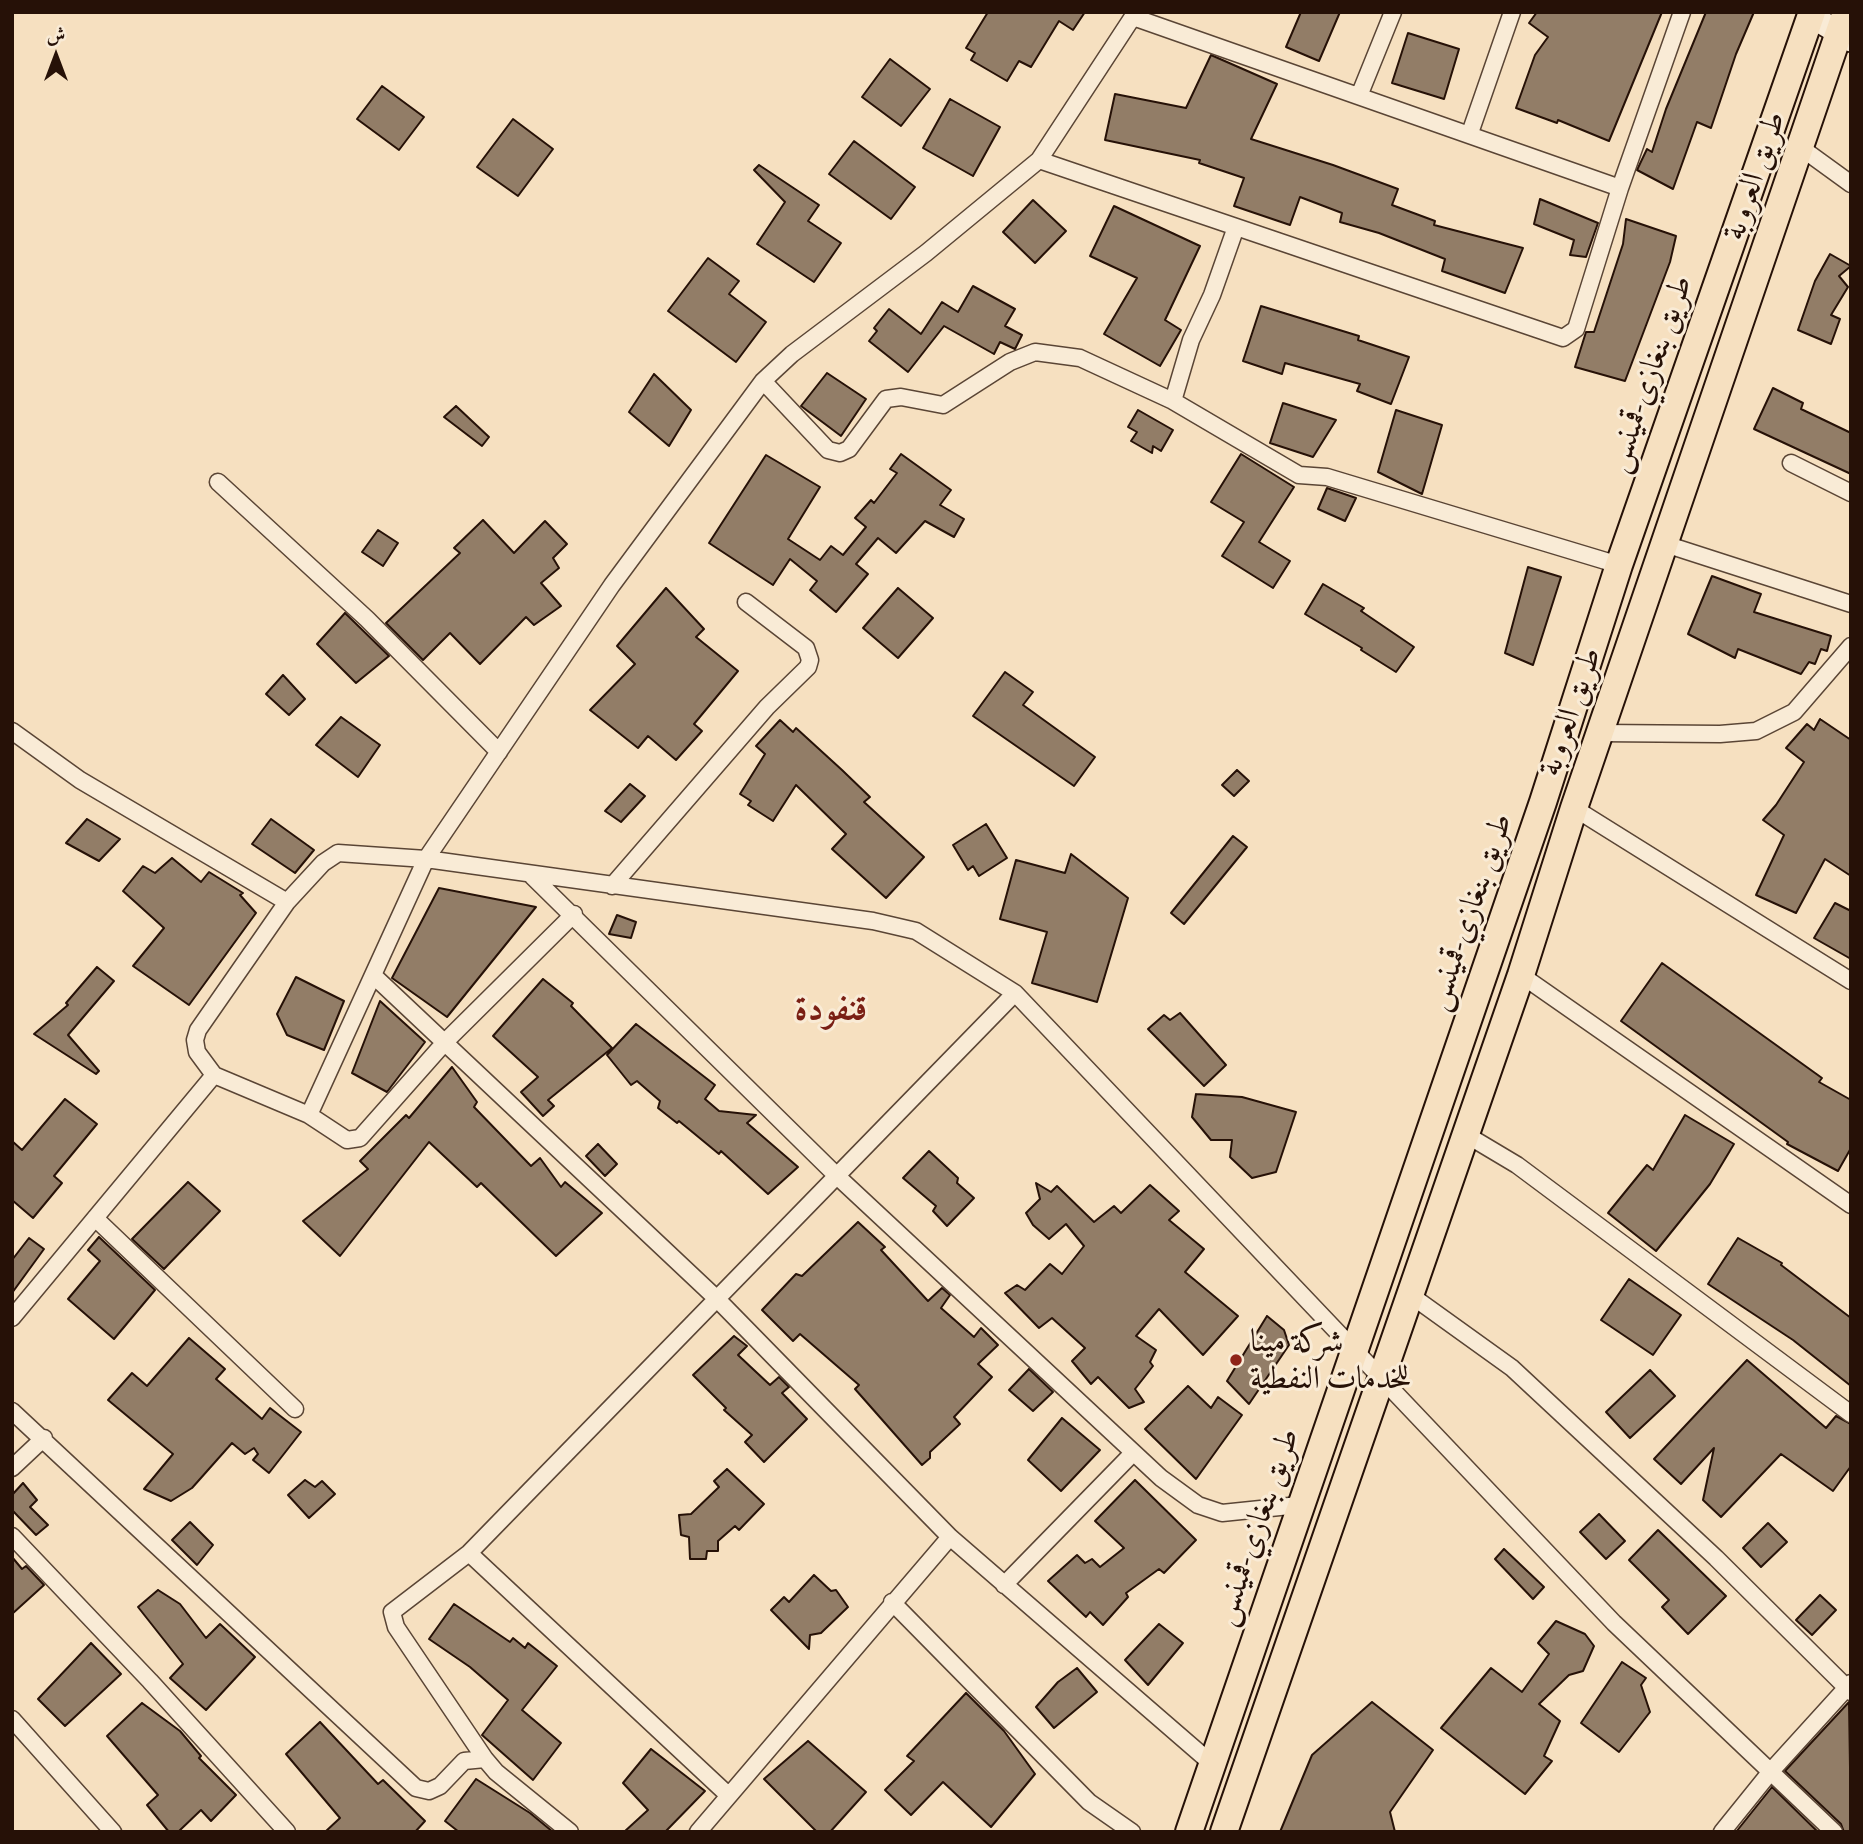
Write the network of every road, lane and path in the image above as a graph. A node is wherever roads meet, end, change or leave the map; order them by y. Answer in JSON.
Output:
{"nodes":[{"id":1,"x":1393,"y":12,"type":"edge"},
{"id":2,"x":1511,"y":12,"type":"edge"},
{"id":3,"x":1682,"y":12,"type":"edge"},
{"id":4,"x":1809,"y":13,"type":"edge"},
{"id":5,"x":1134,"y":14,"type":"edge"},
{"id":6,"x":1845,"y":28,"type":"edge"},
{"id":7,"x":1359,"y":96,"type":"junction"},
{"id":8,"x":1470,"y":132,"type":"junction"},
{"id":9,"x":1800,"y":147,"type":"junction"},
{"id":10,"x":1039,"y":160,"type":"junction"},
{"id":11,"x":1851,"y":184,"type":"edge"},
{"id":12,"x":1620,"y":188,"type":"junction"},
{"id":13,"x":1236,"y":227,"type":"junction"},
{"id":14,"x":763,"y":381,"type":"junction"},
{"id":15,"x":1173,"y":401,"type":"junction"},
{"id":16,"x":1791,"y":463,"type":"dead end"},
{"id":17,"x":218,"y":482,"type":"dead end"},
{"id":18,"x":1851,"y":493,"type":"edge"},
{"id":19,"x":1665,"y":544,"type":"junction"},
{"id":20,"x":1619,"y":565,"type":"junction"},
{"id":21,"x":746,"y":602,"type":"dead end"},
{"id":22,"x":1851,"y":604,"type":"edge"},
{"id":23,"x":1851,"y":646,"type":"edge"},
{"id":24,"x":12,"y":731,"type":"edge"},
{"id":25,"x":1600,"y":733,"type":"junction"},
{"id":26,"x":499,"y":752,"type":"junction"},
{"id":27,"x":1574,"y":808,"type":"junction"},
{"id":28,"x":426,"y":859,"type":"junction"},
{"id":29,"x":532,"y":876,"type":"junction"},
{"id":30,"x":612,"y":886,"type":"junction"},
{"id":31,"x":286,"y":902,"type":"junction"},
{"id":32,"x":574,"y":914,"type":"junction"},
{"id":33,"x":1521,"y":975,"type":"junction"},
{"id":34,"x":374,"y":976,"type":"junction"},
{"id":35,"x":1851,"y":981,"type":"edge"},
{"id":36,"x":1015,"y":993,"type":"junction"},
{"id":37,"x":446,"y":1041,"type":"junction"},
{"id":38,"x":214,"y":1075,"type":"junction"},
{"id":39,"x":309,"y":1115,"type":"junction"},
{"id":40,"x":1465,"y":1135,"type":"junction"},
{"id":41,"x":838,"y":1177,"type":"junction"},
{"id":42,"x":1851,"y":1205,"type":"edge"},
{"id":43,"x":95,"y":1218,"type":"junction"},
{"id":44,"x":1409,"y":1294,"type":"junction"},
{"id":45,"x":717,"y":1299,"type":"junction"},
{"id":46,"x":12,"y":1318,"type":"edge"},
{"id":47,"x":1354,"y":1350,"type":"junction"},
{"id":48,"x":1380,"y":1378,"type":"junction"},
{"id":49,"x":295,"y":1409,"type":"dead end"},
{"id":50,"x":12,"y":1411,"type":"edge"},
{"id":51,"x":1851,"y":1414,"type":"edge"},
{"id":52,"x":44,"y":1438,"type":"junction"},
{"id":53,"x":1132,"y":1454,"type":"junction"},
{"id":54,"x":12,"y":1468,"type":"edge"},
{"id":55,"x":1299,"y":1505,"type":"junction"},
{"id":56,"x":12,"y":1536,"type":"edge"},
{"id":57,"x":950,"y":1537,"type":"junction"},
{"id":58,"x":469,"y":1553,"type":"junction"},
{"id":59,"x":1004,"y":1585,"type":"junction"},
{"id":60,"x":892,"y":1602,"type":"junction"},
{"id":61,"x":1849,"y":1687,"type":"edge"},
{"id":62,"x":12,"y":1719,"type":"edge"},
{"id":63,"x":485,"y":1759,"type":"junction"},
{"id":64,"x":1211,"y":1763,"type":"junction"},
{"id":65,"x":1772,"y":1770,"type":"junction"},
{"id":66,"x":727,"y":1794,"type":"junction"},
{"id":67,"x":113,"y":1832,"type":"edge"},
{"id":68,"x":287,"y":1832,"type":"edge"},
{"id":69,"x":570,"y":1832,"type":"edge"},
{"id":70,"x":698,"y":1832,"type":"edge"},
{"id":71,"x":1132,"y":1832,"type":"edge"},
{"id":72,"x":1189,"y":1832,"type":"edge"},
{"id":73,"x":1224,"y":1832,"type":"edge"},
{"id":74,"x":1722,"y":1832,"type":"edge"},
{"id":75,"x":1834,"y":1832,"type":"edge"}],
"edges":[{"from":1,"to":7,"type":"street"},
{"from":2,"to":8,"type":"street"},
{"from":3,"to":12,"type":"street"},
{"from":4,"to":6,"type":"main road"},
{"from":4,"to":20,"type":"main road","name":"طريق بنغازي-قمينس"},
{"from":5,"to":7,"type":"street"},
{"from":5,"to":10,"type":"street"},
{"from":6,"to":9,"type":"main road","name":"طريق العروبة"},
{"from":7,"to":8,"type":"street"},
{"from":8,"to":12,"type":"street"},
{"from":9,"to":11,"type":"street"},
{"from":9,"to":19,"type":"main road","name":"طريق العروبة"},
{"from":10,"to":13,"type":"street"},
{"from":10,"to":14,"type":"street"},
{"from":12,"to":13,"type":"street"},
{"from":13,"to":15,"type":"street"},
{"from":14,"to":15,"type":"street"},
{"from":14,"to":26,"type":"street"},
{"from":15,"to":20,"type":"street"},
{"from":16,"to":18,"type":"street"},
{"from":17,"to":26,"type":"street"},
{"from":19,"to":22,"type":"street"},
{"from":19,"to":25,"type":"main road","name":"طريق العروبة"},
{"from":20,"to":47,"type":"main road","name":"طريق بنغازي-قمينس"},
{"from":21,"to":30,"type":"street"},
{"from":23,"to":25,"type":"street"},
{"from":24,"to":31,"type":"street"},
{"from":25,"to":27,"type":"main road","name":"طريق العروبة"},
{"from":26,"to":28,"type":"street"},
{"from":27,"to":33,"type":"main road","name":"طريق العروبة"},
{"from":27,"to":35,"type":"street"},
{"from":28,"to":29,"type":"street"},
{"from":28,"to":31,"type":"street"},
{"from":28,"to":34,"type":"street"},
{"from":29,"to":30,"type":"street"},
{"from":29,"to":32,"type":"street"},
{"from":30,"to":36,"type":"street"},
{"from":31,"to":38,"type":"street"},
{"from":32,"to":37,"type":"street"},
{"from":32,"to":41,"type":"street"},
{"from":33,"to":40,"type":"main road","name":"طريق العروبة"},
{"from":33,"to":42,"type":"street"},
{"from":34,"to":37,"type":"street"},
{"from":34,"to":39,"type":"street"},
{"from":36,"to":41,"type":"street"},
{"from":36,"to":47,"type":"street"},
{"from":37,"to":39,"type":"street"},
{"from":37,"to":45,"type":"street"},
{"from":38,"to":39,"type":"street"},
{"from":38,"to":43,"type":"street"},
{"from":40,"to":44,"type":"main road","name":"طريق العروبة"},
{"from":40,"to":51,"type":"street"},
{"from":41,"to":45,"type":"street"},
{"from":41,"to":53,"type":"street"},
{"from":43,"to":46,"type":"street"},
{"from":43,"to":49,"type":"street"},
{"from":44,"to":48,"type":"main road","name":"طريق العروبة"},
{"from":44,"to":61,"type":"street"},
{"from":45,"to":57,"type":"street"},
{"from":45,"to":58,"type":"street"},
{"from":47,"to":48,"type":"street"},
{"from":47,"to":55,"type":"main road","name":"طريق بنغازي-قمينس"},
{"from":48,"to":65,"type":"street"},
{"from":48,"to":73,"type":"main road","name":"طريق العروبة"},
{"from":50,"to":52,"type":"street"},
{"from":52,"to":54,"type":"street"},
{"from":52,"to":63,"type":"street"},
{"from":53,"to":55,"type":"street"},
{"from":53,"to":59,"type":"street"},
{"from":55,"to":64,"type":"main road","name":"طريق بنغازي-قمينس"},
{"from":56,"to":68,"type":"street"},
{"from":57,"to":59,"type":"street"},
{"from":57,"to":60,"type":"street"},
{"from":58,"to":63,"type":"street"},
{"from":58,"to":66,"type":"street"},
{"from":59,"to":64,"type":"street"},
{"from":60,"to":66,"type":"street"},
{"from":60,"to":71,"type":"street"},
{"from":61,"to":65,"type":"street"},
{"from":62,"to":67,"type":"street"},
{"from":63,"to":69,"type":"street"},
{"from":64,"to":72,"type":"main road","name":"طريق بنغازي-قمينس"},
{"from":65,"to":74,"type":"street"},
{"from":65,"to":75,"type":"street"},
{"from":66,"to":70,"type":"street"}]}
